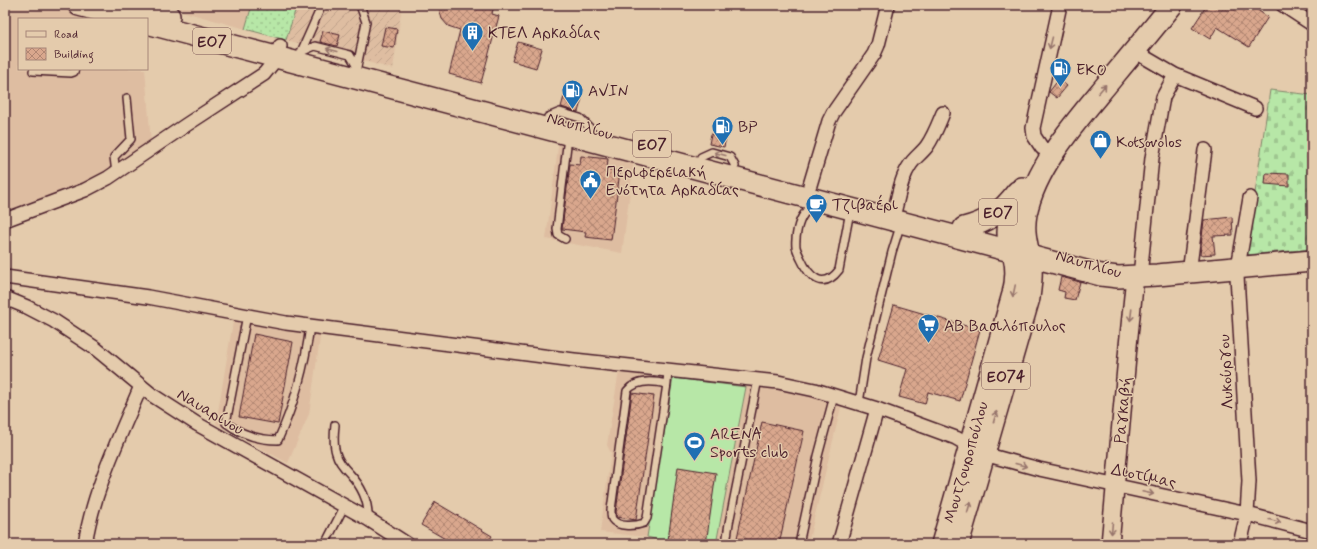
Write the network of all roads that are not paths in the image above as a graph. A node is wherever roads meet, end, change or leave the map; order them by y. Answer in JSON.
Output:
{"nodes":[{"id":1,"x":128,"y":5,"type":"edge"},
{"id":2,"x":322,"y":5,"type":"edge"},
{"id":3,"x":360,"y":5,"type":"edge"},
{"id":4,"x":888,"y":5,"type":"edge"},
{"id":5,"x":1060,"y":5,"type":"edge"},
{"id":6,"x":1154,"y":5,"type":"edge"},
{"id":7,"x":1172,"y":5,"type":"edge"},
{"id":8,"x":1283,"y":5,"type":"edge"},
{"id":9,"x":81,"y":8,"type":"edge"},
{"id":10,"x":1309,"y":17,"type":"edge"},
{"id":11,"x":126,"y":18,"type":"edge"},
{"id":12,"x":148,"y":23,"type":"edge"},
{"id":13,"x":1134,"y":51,"type":"junction"},
{"id":14,"x":279,"y":52,"type":"junction"},
{"id":15,"x":301,"y":52,"type":"junction"},
{"id":16,"x":357,"y":66,"type":"junction"},
{"id":17,"x":75,"y":70,"type":"edge"},
{"id":18,"x":33,"y":71,"type":"dead end"},
{"id":19,"x":1175,"y":75,"type":"junction"},
{"id":20,"x":127,"y":98,"type":"dead end"},
{"id":21,"x":1255,"y":108,"type":"dead end"},
{"id":22,"x":943,"y":113,"type":"dead end"},
{"id":23,"x":569,"y":135,"type":"junction"},
{"id":24,"x":1042,"y":148,"type":"junction"},
{"id":25,"x":1205,"y":150,"type":"dead end"},
{"id":26,"x":116,"y":173,"type":"junction"},
{"id":27,"x":1024,"y":184,"type":"junction"},
{"id":28,"x":811,"y":192,"type":"junction"},
{"id":29,"x":1250,"y":198,"type":"dead end"},
{"id":30,"x":851,"y":209,"type":"junction"},
{"id":31,"x":898,"y":216,"type":"junction"},
{"id":32,"x":5,"y":220,"type":"edge"},
{"id":33,"x":964,"y":228,"type":"junction"},
{"id":34,"x":565,"y":239,"type":"dead end"},
{"id":35,"x":1019,"y":249,"type":"junction"},
{"id":36,"x":1312,"y":261,"type":"edge"},
{"id":37,"x":1228,"y":266,"type":"junction"},
{"id":38,"x":1073,"y":268,"type":"junction"},
{"id":39,"x":1195,"y":269,"type":"junction"},
{"id":40,"x":1138,"y":276,"type":"junction"},
{"id":41,"x":5,"y":277,"type":"edge"},
{"id":42,"x":5,"y":298,"type":"edge"},
{"id":43,"x":1029,"y":298,"type":"junction"},
{"id":44,"x":247,"y":315,"type":"junction"},
{"id":45,"x":310,"y":326,"type":"junction"},
{"id":46,"x":668,"y":370,"type":"junction"},
{"id":47,"x":758,"y":379,"type":"junction"},
{"id":48,"x":667,"y":384,"type":"junction"},
{"id":49,"x":141,"y":386,"type":"junction"},
{"id":50,"x":834,"y":396,"type":"junction"},
{"id":51,"x":859,"y":403,"type":"junction"},
{"id":52,"x":877,"y":409,"type":"junction"},
{"id":53,"x":335,"y":424,"type":"dead end"},
{"id":54,"x":977,"y":450,"type":"junction"},
{"id":55,"x":1116,"y":486,"type":"junction"},
{"id":56,"x":344,"y":506,"type":"junction"},
{"id":57,"x":1247,"y":514,"type":"junction"},
{"id":58,"x":368,"y":519,"type":"junction"},
{"id":59,"x":1312,"y":531,"type":"edge"},
{"id":60,"x":84,"y":544,"type":"edge"},
{"id":61,"x":325,"y":544,"type":"edge"},
{"id":62,"x":407,"y":544,"type":"edge"},
{"id":63,"x":728,"y":544,"type":"edge"},
{"id":64,"x":798,"y":544,"type":"edge"},
{"id":65,"x":839,"y":544,"type":"edge"},
{"id":66,"x":942,"y":544,"type":"edge"},
{"id":67,"x":958,"y":544,"type":"edge"},
{"id":68,"x":1110,"y":544,"type":"edge"},
{"id":69,"x":1240,"y":544,"type":"edge"}],
"edges":[{"from":1,"to":14,"type":"main road","name":"Ναυπλίου","number":"ΕΟ7"},
{"from":2,"to":15,"type":"lane"},
{"from":3,"to":16,"type":"lane"},
{"from":4,"to":28,"type":"street"},
{"from":5,"to":24,"type":"street","one_way":true},
{"from":6,"to":24,"type":"main road","number":"ΕΟ7"},
{"from":7,"to":13,"type":"main road","number":"ΕΟ7"},
{"from":8,"to":10,"type":"street"},
{"from":9,"to":11,"type":"main road"},
{"from":12,"to":14,"type":"main road","name":"Ναυπλίου","number":"ΕΟ7"},
{"from":13,"to":19,"type":"street"},
{"from":35,"to":13,"type":"main road","number":"ΕΟ7","one_way":true},
{"from":14,"to":15,"type":"main road","name":"Ναυπλίου","number":"ΕΟ7"},
{"from":14,"to":23,"type":"main road","name":"Ναυπλίου","number":"ΕΟ7"},
{"from":14,"to":26,"type":"street"},
{"from":16,"to":15,"type":"main road","name":"Ναυπλίου","number":"ΕΟ7","one_way":true},
{"from":28,"to":16,"type":"main road","name":"Ναυπλίου","number":"ΕΟ7","one_way":true},
{"from":17,"to":18,"type":"lane"},
{"from":19,"to":21,"type":"street"},
{"from":19,"to":40,"type":"street"},
{"from":20,"to":26,"type":"lane"},
{"from":22,"to":31,"type":"street"},
{"from":23,"to":28,"type":"main road","name":"Ναυπλίου","number":"ΕΟ7"},
{"from":23,"to":34,"type":"lane"},
{"from":24,"to":27,"type":"main road","number":"ΕΟ7"},
{"from":25,"to":39,"type":"street"},
{"from":26,"to":32,"type":"street"},
{"from":27,"to":33,"type":"main road","number":"ΕΟ7"},
{"from":27,"to":35,"type":"main road","number":"ΕΟ7"},
{"from":28,"to":30,"type":"main road","name":"Ναυπλίου","number":"ΕΟ7"},
{"from":28,"to":30,"type":"lane"},
{"from":28,"to":31,"type":"main road","name":"Ναυπλίου","number":"ΕΟ7"},
{"from":29,"to":37,"type":"street","name":"Λυκούργου"},
{"from":30,"to":31,"type":"main road","name":"Ναυπλίου","number":"ΕΟ7"},
{"from":31,"to":33,"type":"main road","name":"Ναυπλίου","number":"ΕΟ7"},
{"from":31,"to":35,"type":"main road","name":"Ναυπλίου","number":"ΕΟ7"},
{"from":31,"to":51,"type":"lane"},
{"from":33,"to":35,"type":"main road","name":"Ναυπλίου","number":"ΕΟ7"},
{"from":35,"to":38,"type":"main road","name":"Ναυπλίου"},
{"from":35,"to":40,"type":"main road","name":"Ναυπλίου"},
{"from":35,"to":43,"type":"main road","name":"Μουτζουροπούλου","number":"ΕΟ74"},
{"from":35,"to":54,"type":"main road","name":"Μουτζουροπούλου","number":"ΕΟ74","one_way":true},
{"from":36,"to":37,"type":"main road"},
{"from":37,"to":39,"type":"main road"},
{"from":37,"to":57,"type":"street","name":"Λυκούργου"},
{"from":38,"to":40,"type":"main road","name":"Ναυπλίου"},
{"from":38,"to":43,"type":"main road"},
{"from":39,"to":40,"type":"main road"},
{"from":40,"to":55,"type":"street","name":"Ραγκαβή","one_way":true},
{"from":41,"to":44,"type":"street","name":"Διοτίμας"},
{"from":42,"to":49,"type":"street","name":"Ναυαρίνου"},
{"from":54,"to":43,"type":"main road","name":"Μουτζουροπούλου","number":"ΕΟ74","one_way":true},
{"from":44,"to":45,"type":"street","name":"Διοτίμας"},
{"from":44,"to":45,"type":"lane"},
{"from":45,"to":46,"type":"street","name":"Διοτίμας"},
{"from":46,"to":47,"type":"street","name":"Διοτίμας"},
{"from":46,"to":48,"type":"lane"},
{"from":47,"to":50,"type":"street","name":"Διοτίμας"},
{"from":47,"to":63,"type":"lane"},
{"from":48,"to":48,"type":"lane"},
{"from":49,"to":56,"type":"street","name":"Ναυαρίνου"},
{"from":49,"to":60,"type":"street"},
{"from":50,"to":51,"type":"street","name":"Διοτίμας"},
{"from":50,"to":64,"type":"lane"},
{"from":51,"to":52,"type":"street","name":"Διοτίμας"},
{"from":52,"to":54,"type":"street","name":"Διοτίμας"},
{"from":52,"to":65,"type":"street"},
{"from":53,"to":58,"type":"lane"},
{"from":54,"to":55,"type":"street","name":"Διοτίμας","one_way":true},
{"from":54,"to":66,"type":"main road","name":"Μουτζουροπούλου","number":"ΕΟ74"},
{"from":67,"to":54,"type":"main road","name":"Μουτζουροπούλου","number":"ΕΟ74","one_way":true},
{"from":55,"to":57,"type":"street","name":"Διοτίμας","one_way":true},
{"from":55,"to":68,"type":"street","name":"Ραγκαβή","one_way":true},
{"from":56,"to":58,"type":"street","name":"Ναυαρίνου"},
{"from":56,"to":61,"type":"lane"},
{"from":57,"to":59,"type":"street","name":"Διοτίμας","one_way":true},
{"from":57,"to":69,"type":"street","name":"Λυκούργου"},
{"from":58,"to":62,"type":"street","name":"Ναυαρίνου"}]}
